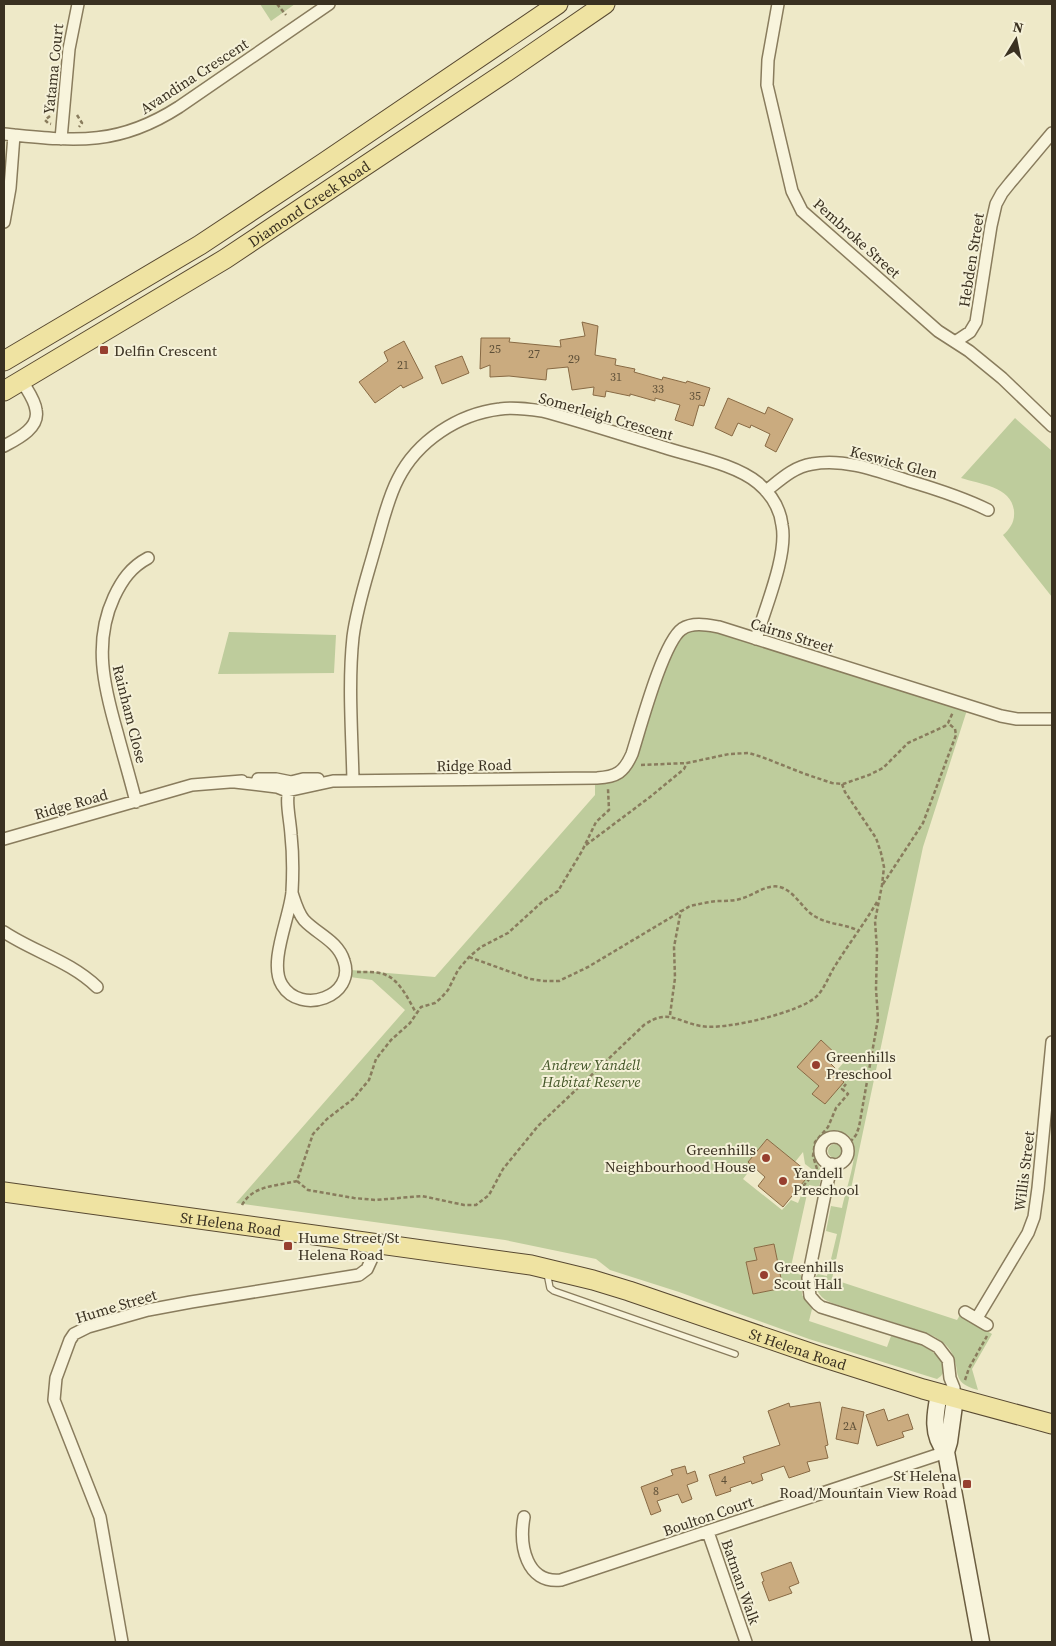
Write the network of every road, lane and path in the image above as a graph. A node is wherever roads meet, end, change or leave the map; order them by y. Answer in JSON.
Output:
{"nodes":[{"id":1,"x":78,"y":4,"type":"edge"},
{"id":2,"x":277,"y":4,"type":"edge"},
{"id":3,"x":329,"y":4,"type":"edge"},
{"id":4,"x":558,"y":4,"type":"edge"},
{"id":5,"x":605,"y":4,"type":"edge"},
{"id":6,"x":778,"y":4,"type":"edge"},
{"id":7,"x":286,"y":15,"type":"dead end"},
{"id":8,"x":9,"y":134,"type":"edge"},
{"id":9,"x":1052,"y":134,"type":"edge"},
{"id":10,"x":61,"y":139,"type":"junction"},
{"id":11,"x":4,"y":222,"type":"edge"},
{"id":12,"x":955,"y":342,"type":"junction"},
{"id":13,"x":7,"y":359,"type":"edge"},
{"id":14,"x":22,"y":381,"type":"junction"},
{"id":15,"x":4,"y":391,"type":"edge"},
{"id":16,"x":1052,"y":426,"type":"edge"},
{"id":17,"x":4,"y":446,"type":"edge"},
{"id":18,"x":766,"y":491,"type":"junction"},
{"id":19,"x":988,"y":510,"type":"dead end"},
{"id":20,"x":148,"y":558,"type":"dead end"},
{"id":21,"x":756,"y":639,"type":"junction"},
{"id":22,"x":956,"y":702,"type":"junction"},
{"id":23,"x":1052,"y":719,"type":"edge"},
{"id":24,"x":948,"y":723,"type":"junction"},
{"id":25,"x":688,"y":763,"type":"junction"},
{"id":26,"x":627,"y":766,"type":"junction"},
{"id":27,"x":610,"y":777,"type":"junction"},
{"id":28,"x":353,"y":781,"type":"junction"},
{"id":29,"x":842,"y":784,"type":"junction"},
{"id":30,"x":291,"y":788,"type":"junction"},
{"id":31,"x":136,"y":802,"type":"junction"},
{"id":32,"x":4,"y":839,"type":"edge"},
{"id":33,"x":585,"y":845,"type":"junction"},
{"id":34,"x":882,"y":885,"type":"junction"},
{"id":35,"x":292,"y":893,"type":"junction"},
{"id":36,"x":877,"y":902,"type":"junction"},
{"id":37,"x":681,"y":910,"type":"junction"},
{"id":38,"x":859,"y":931,"type":"junction"},
{"id":39,"x":4,"y":932,"type":"edge"},
{"id":40,"x":469,"y":957,"type":"junction"},
{"id":41,"x":356,"y":972,"type":"dead end"},
{"id":42,"x":97,"y":987,"type":"dead end"},
{"id":43,"x":416,"y":1013,"type":"junction"},
{"id":44,"x":670,"y":1016,"type":"junction"},
{"id":45,"x":1052,"y":1042,"type":"edge"},
{"id":46,"x":846,"y":1084,"type":"dead end"},
{"id":47,"x":847,"y":1146,"type":"junction"},
{"id":48,"x":832,"y":1164,"type":"junction"},
{"id":49,"x":297,"y":1181,"type":"junction"},
{"id":50,"x":799,"y":1191,"type":"dead end"},
{"id":51,"x":4,"y":1192,"type":"edge"},
{"id":52,"x":242,"y":1205,"type":"dead end"},
{"id":53,"x":379,"y":1243,"type":"junction"},
{"id":54,"x":547,"y":1268,"type":"junction"},
{"id":55,"x":965,"y":1312,"type":"dead end"},
{"id":56,"x":977,"y":1318,"type":"junction"},
{"id":57,"x":987,"y":1325,"type":"joint"},
{"id":58,"x":735,"y":1354,"type":"dead end"},
{"id":59,"x":950,"y":1378,"type":"junction"},
{"id":60,"x":965,"y":1382,"type":"dead end"},
{"id":61,"x":947,"y":1396,"type":"junction"},
{"id":62,"x":1052,"y":1424,"type":"edge"},
{"id":63,"x":946,"y":1452,"type":"junction"},
{"id":64,"x":524,"y":1517,"type":"dead end"},
{"id":65,"x":708,"y":1532,"type":"junction"},
{"id":66,"x":122,"y":1642,"type":"edge"},
{"id":67,"x":746,"y":1642,"type":"edge"},
{"id":68,"x":981,"y":1642,"type":"edge"}],
"edges":[{"from":1,"to":10,"type":"street","name":"Yatama Court"},
{"from":2,"to":7,"type":"path"},
{"from":3,"to":10,"type":"street","name":"Avandina Crescent"},
{"from":4,"to":13,"type":"main road","name":"Diamond Creek Road"},
{"from":5,"to":14,"type":"main road","name":"Diamond Creek Road"},
{"from":6,"to":12,"type":"street","name":"Pembroke Street"},
{"from":8,"to":10,"type":"street","name":"Avandina Crescent"},
{"from":8,"to":11,"type":"street"},
{"from":9,"to":12,"type":"street","name":"Hebden Street"},
{"from":12,"to":16,"type":"street","name":"Pembroke Street"},
{"from":13,"to":14,"type":"main road"},
{"from":14,"to":15,"type":"main road","name":"Diamond Creek Road"},
{"from":14,"to":17,"type":"street"},
{"from":18,"to":19,"type":"street","name":"Keswick Glen"},
{"from":18,"to":21,"type":"street","name":"Somerleigh Crescent"},
{"from":18,"to":28,"type":"street","name":"Somerleigh Crescent"},
{"from":20,"to":31,"type":"street","name":"Rainham Close"},
{"from":21,"to":22,"type":"street","name":"Cairns Street"},
{"from":21,"to":26,"type":"street","name":"Cairns Street"},
{"from":22,"to":23,"type":"street","name":"Cairns Street"},
{"from":22,"to":24,"type":"path"},
{"from":24,"to":29,"type":"path"},
{"from":24,"to":34,"type":"path"},
{"from":25,"to":26,"type":"path"},
{"from":25,"to":29,"type":"path"},
{"from":25,"to":33,"type":"path"},
{"from":26,"to":27,"type":"street"},
{"from":27,"to":28,"type":"street","name":"Ridge Road"},
{"from":27,"to":33,"type":"path"},
{"from":28,"to":30,"type":"street","name":"Ridge Road"},
{"from":29,"to":34,"type":"path"},
{"from":30,"to":31,"type":"street","name":"Ridge Road"},
{"from":30,"to":35,"type":"street"},
{"from":31,"to":32,"type":"street","name":"Ridge Road"},
{"from":33,"to":40,"type":"path"},
{"from":34,"to":36,"type":"path"},
{"from":35,"to":35,"type":"street"},
{"from":36,"to":38,"type":"path"},
{"from":36,"to":47,"type":"path"},
{"from":37,"to":38,"type":"path"},
{"from":37,"to":40,"type":"path"},
{"from":37,"to":44,"type":"path"},
{"from":38,"to":44,"type":"path"},
{"from":39,"to":42,"type":"street"},
{"from":40,"to":43,"type":"path"},
{"from":41,"to":43,"type":"path"},
{"from":43,"to":49,"type":"path"},
{"from":44,"to":49,"type":"path"},
{"from":45,"to":56,"type":"street","name":"Willis Street"},
{"from":46,"to":50,"type":"path"},
{"from":47,"to":48,"type":"street"},
{"from":47,"to":48,"type":"street"},
{"from":48,"to":59,"type":"street"},
{"from":49,"to":52,"type":"path"},
{"from":51,"to":53,"type":"main road","name":"St Helena Road"},
{"from":53,"to":54,"type":"main road","name":"St Helena Road"},
{"from":53,"to":66,"type":"street","name":"Hume Street"},
{"from":54,"to":58,"type":"lane","name":"St Helena Road"},
{"from":54,"to":61,"type":"main road","name":"St Helena Road"},
{"from":55,"to":56,"type":"street"},
{"from":56,"to":57,"type":"street"},
{"from":57,"to":60,"type":"path"},
{"from":59,"to":61,"type":"street"},
{"from":59,"to":61,"type":"street"},
{"from":61,"to":62,"type":"main road","name":"St Helena Road"},
{"from":61,"to":63,"type":"street"},
{"from":63,"to":65,"type":"street","name":"Boulton Court"},
{"from":63,"to":68,"type":"street"},
{"from":64,"to":65,"type":"street","name":"Boulton Court"},
{"from":65,"to":67,"type":"street","name":"Batman Walk"}]}
